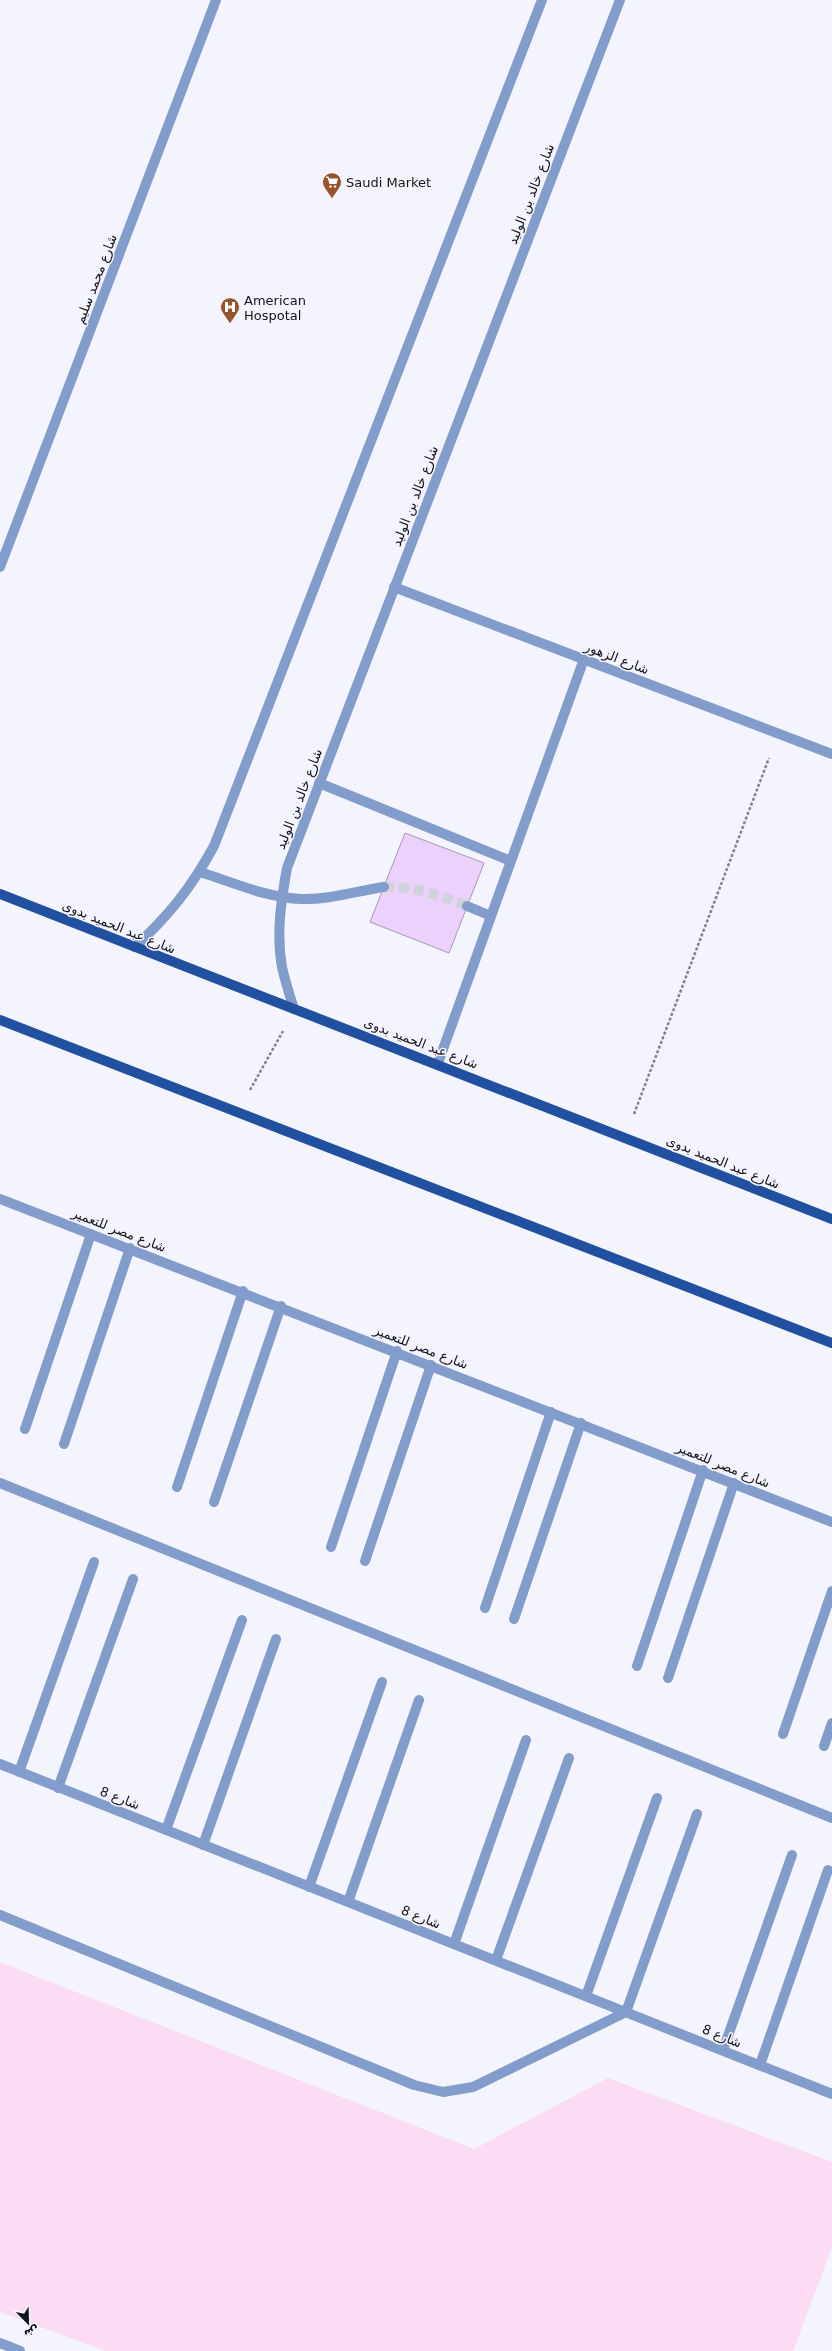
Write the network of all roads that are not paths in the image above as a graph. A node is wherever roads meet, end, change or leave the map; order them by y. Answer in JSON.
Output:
{"nodes":[{"id":1,"x":216,"y":0,"type":"edge"},
{"id":2,"x":542,"y":0,"type":"edge"},
{"id":3,"x":620,"y":0,"type":"edge"},
{"id":4,"x":0,"y":567,"type":"edge"},
{"id":5,"x":394,"y":587,"type":"junction"},
{"id":6,"x":584,"y":660,"type":"junction"},
{"id":7,"x":832,"y":754,"type":"edge"},
{"id":8,"x":319,"y":783,"type":"junction"},
{"id":9,"x":511,"y":861,"type":"junction"},
{"id":10,"x":200,"y":872,"type":"junction"},
{"id":11,"x":384,"y":887,"type":"tunnel mouth"},
{"id":12,"x":0,"y":894,"type":"edge"},
{"id":13,"x":281,"y":897,"type":"junction"},
{"id":14,"x":467,"y":906,"type":"tunnel mouth"},
{"id":15,"x":492,"y":916,"type":"junction"},
{"id":16,"x":135,"y":947,"type":"junction"},
{"id":17,"x":294,"y":1010,"type":"junction"},
{"id":18,"x":0,"y":1020,"type":"edge"},
{"id":19,"x":438,"y":1063,"type":"junction"},
{"id":20,"x":0,"y":1199,"type":"edge"},
{"id":21,"x":832,"y":1219,"type":"edge"},
{"id":22,"x":91,"y":1234,"type":"junction"},
{"id":23,"x":130,"y":1248,"type":"junction"},
{"id":24,"x":243,"y":1292,"type":"junction"},
{"id":25,"x":280,"y":1306,"type":"junction"},
{"id":26,"x":832,"y":1343,"type":"edge"},
{"id":27,"x":397,"y":1351,"type":"junction"},
{"id":28,"x":431,"y":1365,"type":"junction"},
{"id":29,"x":551,"y":1412,"type":"junction"},
{"id":30,"x":581,"y":1423,"type":"junction"},
{"id":31,"x":26,"y":1429,"type":"dead end"},
{"id":32,"x":64,"y":1444,"type":"dead end"},
{"id":33,"x":703,"y":1470,"type":"junction"},
{"id":34,"x":0,"y":1483,"type":"edge"},
{"id":35,"x":734,"y":1483,"type":"junction"},
{"id":36,"x":177,"y":1488,"type":"dead end"},
{"id":37,"x":214,"y":1502,"type":"dead end"},
{"id":38,"x":832,"y":1522,"type":"edge"},
{"id":39,"x":331,"y":1548,"type":"dead end"},
{"id":40,"x":365,"y":1561,"type":"dead end"},
{"id":41,"x":94,"y":1562,"type":"dead end"},
{"id":42,"x":132,"y":1579,"type":"dead end"},
{"id":43,"x":832,"y":1591,"type":"edge"},
{"id":44,"x":485,"y":1608,"type":"dead end"},
{"id":45,"x":514,"y":1619,"type":"dead end"},
{"id":46,"x":242,"y":1620,"type":"dead end"},
{"id":47,"x":276,"y":1639,"type":"dead end"},
{"id":48,"x":637,"y":1666,"type":"dead end"},
{"id":49,"x":668,"y":1678,"type":"dead end"},
{"id":50,"x":382,"y":1682,"type":"dead end"},
{"id":51,"x":420,"y":1700,"type":"dead end"},
{"id":52,"x":832,"y":1723,"type":"edge"},
{"id":53,"x":783,"y":1734,"type":"dead end"},
{"id":54,"x":526,"y":1740,"type":"dead end"},
{"id":55,"x":824,"y":1746,"type":"dead end"},
{"id":56,"x":569,"y":1758,"type":"dead end"},
{"id":57,"x":0,"y":1764,"type":"edge"},
{"id":58,"x":19,"y":1772,"type":"junction"},
{"id":59,"x":58,"y":1788,"type":"junction"},
{"id":60,"x":657,"y":1798,"type":"dead end"},
{"id":61,"x":697,"y":1814,"type":"dead end"},
{"id":62,"x":832,"y":1818,"type":"edge"},
{"id":63,"x":166,"y":1830,"type":"junction"},
{"id":64,"x":202,"y":1844,"type":"junction"},
{"id":65,"x":792,"y":1855,"type":"dead end"},
{"id":66,"x":828,"y":1870,"type":"dead end"},
{"id":67,"x":309,"y":1887,"type":"junction"},
{"id":68,"x":348,"y":1902,"type":"junction"},
{"id":69,"x":0,"y":1915,"type":"edge"},
{"id":70,"x":454,"y":1944,"type":"junction"},
{"id":71,"x":496,"y":1960,"type":"junction"},
{"id":72,"x":586,"y":1996,"type":"junction"},
{"id":73,"x":626,"y":2012,"type":"junction"},
{"id":74,"x":723,"y":2050,"type":"junction"},
{"id":75,"x":760,"y":2065,"type":"junction"},
{"id":76,"x":832,"y":2094,"type":"edge"},
{"id":77,"x":0,"y":2343,"type":"edge"},
{"id":78,"x":20,"y":2351,"type":"edge"}],
"edges":[{"from":1,"to":4,"type":"street","name":"شارع محمد سليم"},
{"from":2,"to":10,"type":"street"},
{"from":3,"to":5,"type":"street","name":"شارع خالد بن الوليد"},
{"from":5,"to":6,"type":"street","name":"شارع الزهور"},
{"from":5,"to":8,"type":"street","name":"شارع خالد بن الوليد"},
{"from":6,"to":7,"type":"street","name":"شارع الزهور"},
{"from":6,"to":9,"type":"street"},
{"from":8,"to":9,"type":"street"},
{"from":8,"to":13,"type":"street","name":"شارع خالد بن الوليد"},
{"from":9,"to":15,"type":"street"},
{"from":10,"to":13,"type":"street"},
{"from":10,"to":16,"type":"street"},
{"from":11,"to":13,"type":"street"},
{"from":12,"to":16,"type":"main road","name":"شارع عبد الحميد بدوى"},
{"from":13,"to":17,"type":"street","name":"شارع خالد بن الوليد"},
{"from":14,"to":15,"type":"street"},
{"from":15,"to":19,"type":"street"},
{"from":16,"to":17,"type":"main road","name":"شارع عبد الحميد بدوى"},
{"from":17,"to":19,"type":"main road","name":"شارع عبد الحميد بدوى"},
{"from":18,"to":26,"type":"main road"},
{"from":19,"to":21,"type":"main road","name":"شارع عبد الحميد بدوى"},
{"from":20,"to":22,"type":"street","name":"شارع مصر للتعمير"},
{"from":22,"to":23,"type":"street","name":"شارع مصر للتعمير"},
{"from":22,"to":31,"type":"street"},
{"from":23,"to":24,"type":"street","name":"شارع مصر للتعمير"},
{"from":23,"to":32,"type":"street"},
{"from":24,"to":25,"type":"street","name":"شارع مصر للتعمير"},
{"from":24,"to":36,"type":"street"},
{"from":25,"to":27,"type":"street","name":"شارع مصر للتعمير"},
{"from":25,"to":37,"type":"street"},
{"from":27,"to":28,"type":"street","name":"شارع مصر للتعمير"},
{"from":27,"to":39,"type":"street"},
{"from":28,"to":29,"type":"street","name":"شارع مصر للتعمير"},
{"from":28,"to":40,"type":"street"},
{"from":29,"to":30,"type":"street","name":"شارع مصر للتعمير"},
{"from":29,"to":44,"type":"street"},
{"from":30,"to":33,"type":"street","name":"شارع مصر للتعمير"},
{"from":30,"to":45,"type":"street"},
{"from":33,"to":35,"type":"street","name":"شارع مصر للتعمير"},
{"from":33,"to":48,"type":"street"},
{"from":34,"to":62,"type":"street"},
{"from":35,"to":38,"type":"street","name":"شارع مصر للتعمير"},
{"from":35,"to":49,"type":"street"},
{"from":41,"to":58,"type":"street"},
{"from":42,"to":59,"type":"street"},
{"from":43,"to":53,"type":"street"},
{"from":46,"to":63,"type":"street"},
{"from":47,"to":64,"type":"street"},
{"from":50,"to":67,"type":"street"},
{"from":51,"to":68,"type":"street"},
{"from":52,"to":55,"type":"street"},
{"from":54,"to":70,"type":"street"},
{"from":56,"to":71,"type":"street"},
{"from":57,"to":58,"type":"street","name":"شارع 8"},
{"from":58,"to":59,"type":"street","name":"شارع 8"},
{"from":59,"to":63,"type":"street","name":"شارع 8"},
{"from":60,"to":72,"type":"street"},
{"from":61,"to":73,"type":"street"},
{"from":63,"to":64,"type":"street","name":"شارع 8"},
{"from":64,"to":67,"type":"street","name":"شارع 8"},
{"from":65,"to":74,"type":"street"},
{"from":66,"to":75,"type":"street"},
{"from":67,"to":68,"type":"street","name":"شارع 8"},
{"from":68,"to":70,"type":"street","name":"شارع 8"},
{"from":69,"to":73,"type":"street"},
{"from":70,"to":71,"type":"street","name":"شارع 8"},
{"from":71,"to":72,"type":"street","name":"شارع 8"},
{"from":72,"to":73,"type":"street","name":"شارع 8"},
{"from":73,"to":74,"type":"street","name":"شارع 8"},
{"from":74,"to":75,"type":"street","name":"شارع 8"},
{"from":75,"to":76,"type":"street","name":"شارع 8"},
{"from":77,"to":78,"type":"street"}]}
